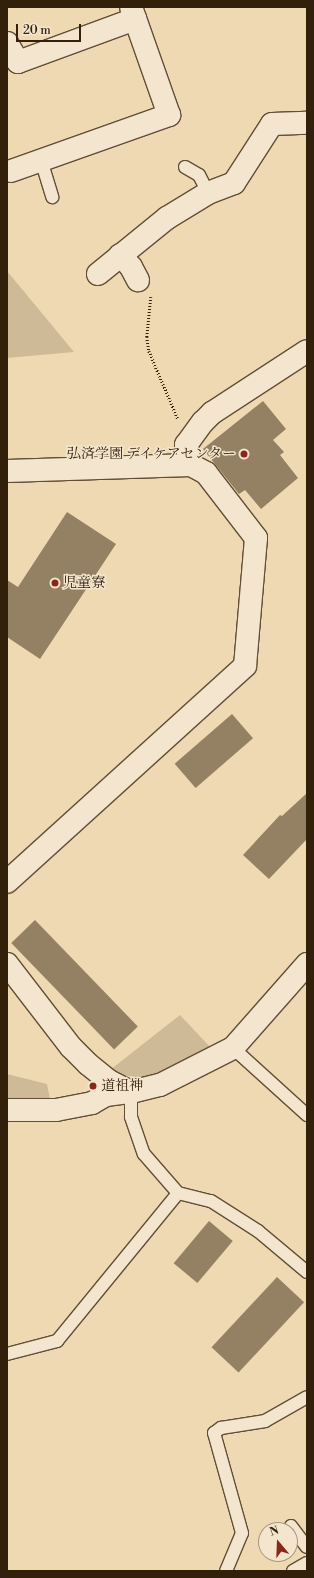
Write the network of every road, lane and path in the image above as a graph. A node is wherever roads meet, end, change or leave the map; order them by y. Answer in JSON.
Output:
{"nodes":[{"id":1,"x":133,"y":13,"type":"edge"},
{"id":2,"x":7,"y":43,"type":"edge"},
{"id":3,"x":307,"y":123,"type":"edge"},
{"id":4,"x":40,"y":160,"type":"junction"},
{"id":5,"x":185,"y":167,"type":"dead end"},
{"id":6,"x":11,"y":171,"type":"dead end"},
{"id":7,"x":208,"y":193,"type":"junction"},
{"id":8,"x":52,"y":197,"type":"dead end"},
{"id":9,"x":120,"y":256,"type":"junction"},
{"id":10,"x":98,"y":274,"type":"dead end"},
{"id":11,"x":138,"y":280,"type":"dead end"},
{"id":12,"x":148,"y":321,"type":"dead end"},
{"id":13,"x":307,"y":351,"type":"edge"},
{"id":14,"x":180,"y":423,"type":"dead end"},
{"id":15,"x":191,"y":465,"type":"junction"},
{"id":16,"x":7,"y":471,"type":"edge"},
{"id":17,"x":7,"y":882,"type":"edge"},
{"id":18,"x":7,"y":964,"type":"edge"},
{"id":19,"x":307,"y":964,"type":"edge"},
{"id":20,"x":233,"y":1048,"type":"junction"},
{"id":21,"x":131,"y":1092,"type":"junction"},
{"id":22,"x":7,"y":1110,"type":"edge"},
{"id":23,"x":307,"y":1115,"type":"edge"},
{"id":24,"x":178,"y":1193,"type":"junction"},
{"id":25,"x":307,"y":1272,"type":"edge"},
{"id":26,"x":7,"y":1354,"type":"edge"},
{"id":27,"x":307,"y":1397,"type":"edge"},
{"id":28,"x":298,"y":1536,"type":"edge"},
{"id":29,"x":307,"y":1548,"type":"edge"},
{"id":30,"x":307,"y":1563,"type":"edge"},
{"id":31,"x":226,"y":1571,"type":"edge"},
{"id":32,"x":293,"y":1571,"type":"edge"}],
"edges":[{"from":1,"to":2,"type":"street"},
{"from":1,"to":4,"type":"street"},
{"from":3,"to":7,"type":"street"},
{"from":4,"to":6,"type":"street"},
{"from":4,"to":8,"type":"lane"},
{"from":5,"to":7,"type":"lane"},
{"from":7,"to":9,"type":"street"},
{"from":9,"to":10,"type":"street"},
{"from":9,"to":11,"type":"street"},
{"from":12,"to":14,"type":"path"},
{"from":13,"to":15,"type":"street"},
{"from":15,"to":16,"type":"street"},
{"from":15,"to":17,"type":"street"},
{"from":18,"to":21,"type":"street"},
{"from":19,"to":20,"type":"street"},
{"from":20,"to":21,"type":"street"},
{"from":20,"to":23,"type":"lane"},
{"from":21,"to":22,"type":"street"},
{"from":21,"to":24,"type":"lane"},
{"from":24,"to":25,"type":"lane"},
{"from":24,"to":26,"type":"lane"},
{"from":27,"to":31,"type":"lane"},
{"from":28,"to":29,"type":"lane"},
{"from":30,"to":32,"type":"lane"}]}
